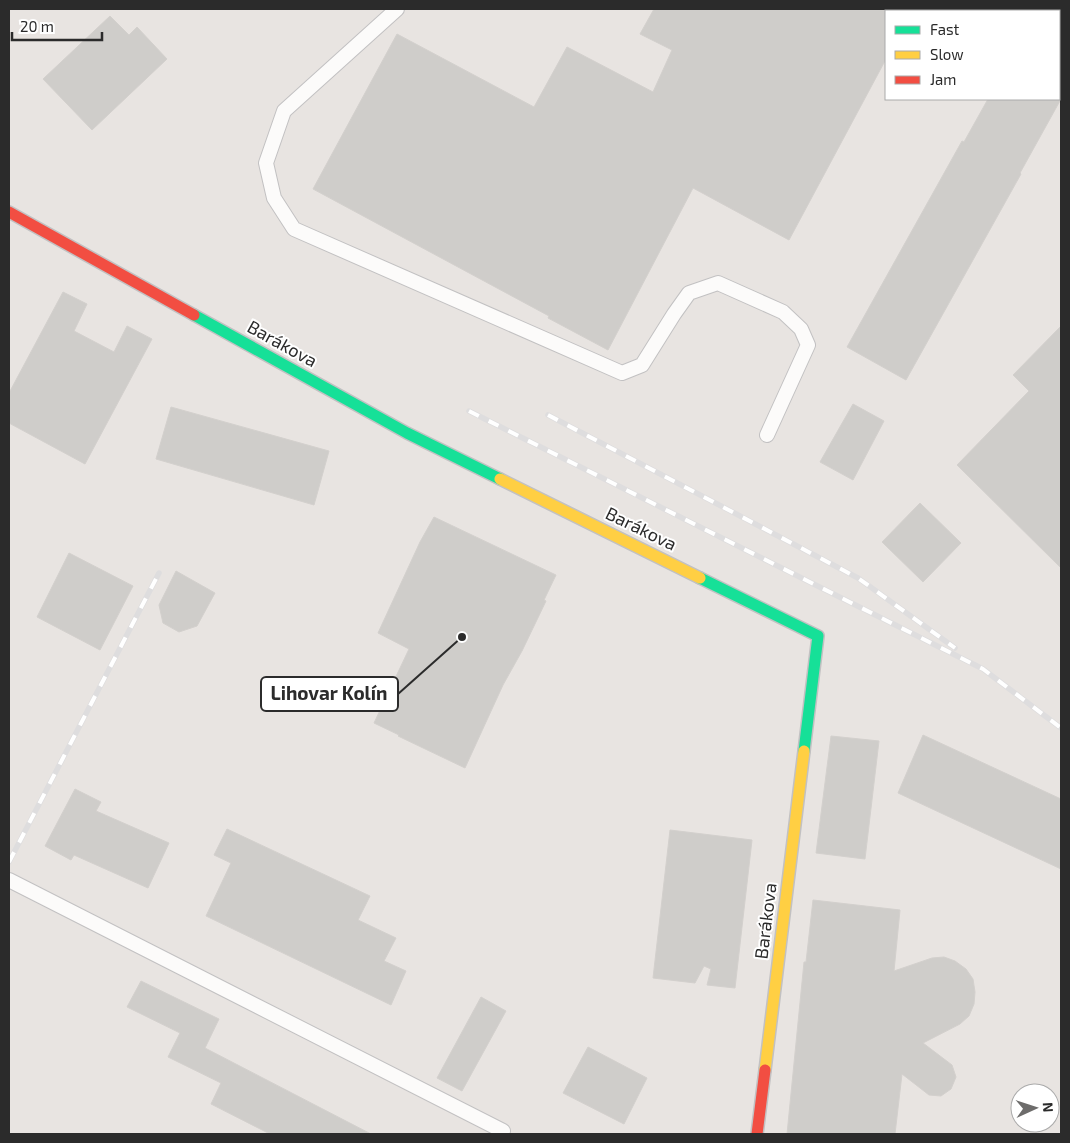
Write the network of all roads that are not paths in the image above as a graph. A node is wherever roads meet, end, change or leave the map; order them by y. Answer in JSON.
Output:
{"nodes":[{"id":1,"x":398,"y":9,"type":"edge"},
{"id":2,"x":9,"y":212,"type":"edge"},
{"id":3,"x":767,"y":435,"type":"dead end"},
{"id":4,"x":9,"y":880,"type":"edge"},
{"id":5,"x":501,"y":1134,"type":"edge"},
{"id":6,"x":758,"y":1134,"type":"edge"}],
"edges":[{"from":1,"to":3,"type":"lane"},
{"from":2,"to":6,"type":"street","name":"Barákova"},
{"from":4,"to":5,"type":"lane"}]}
